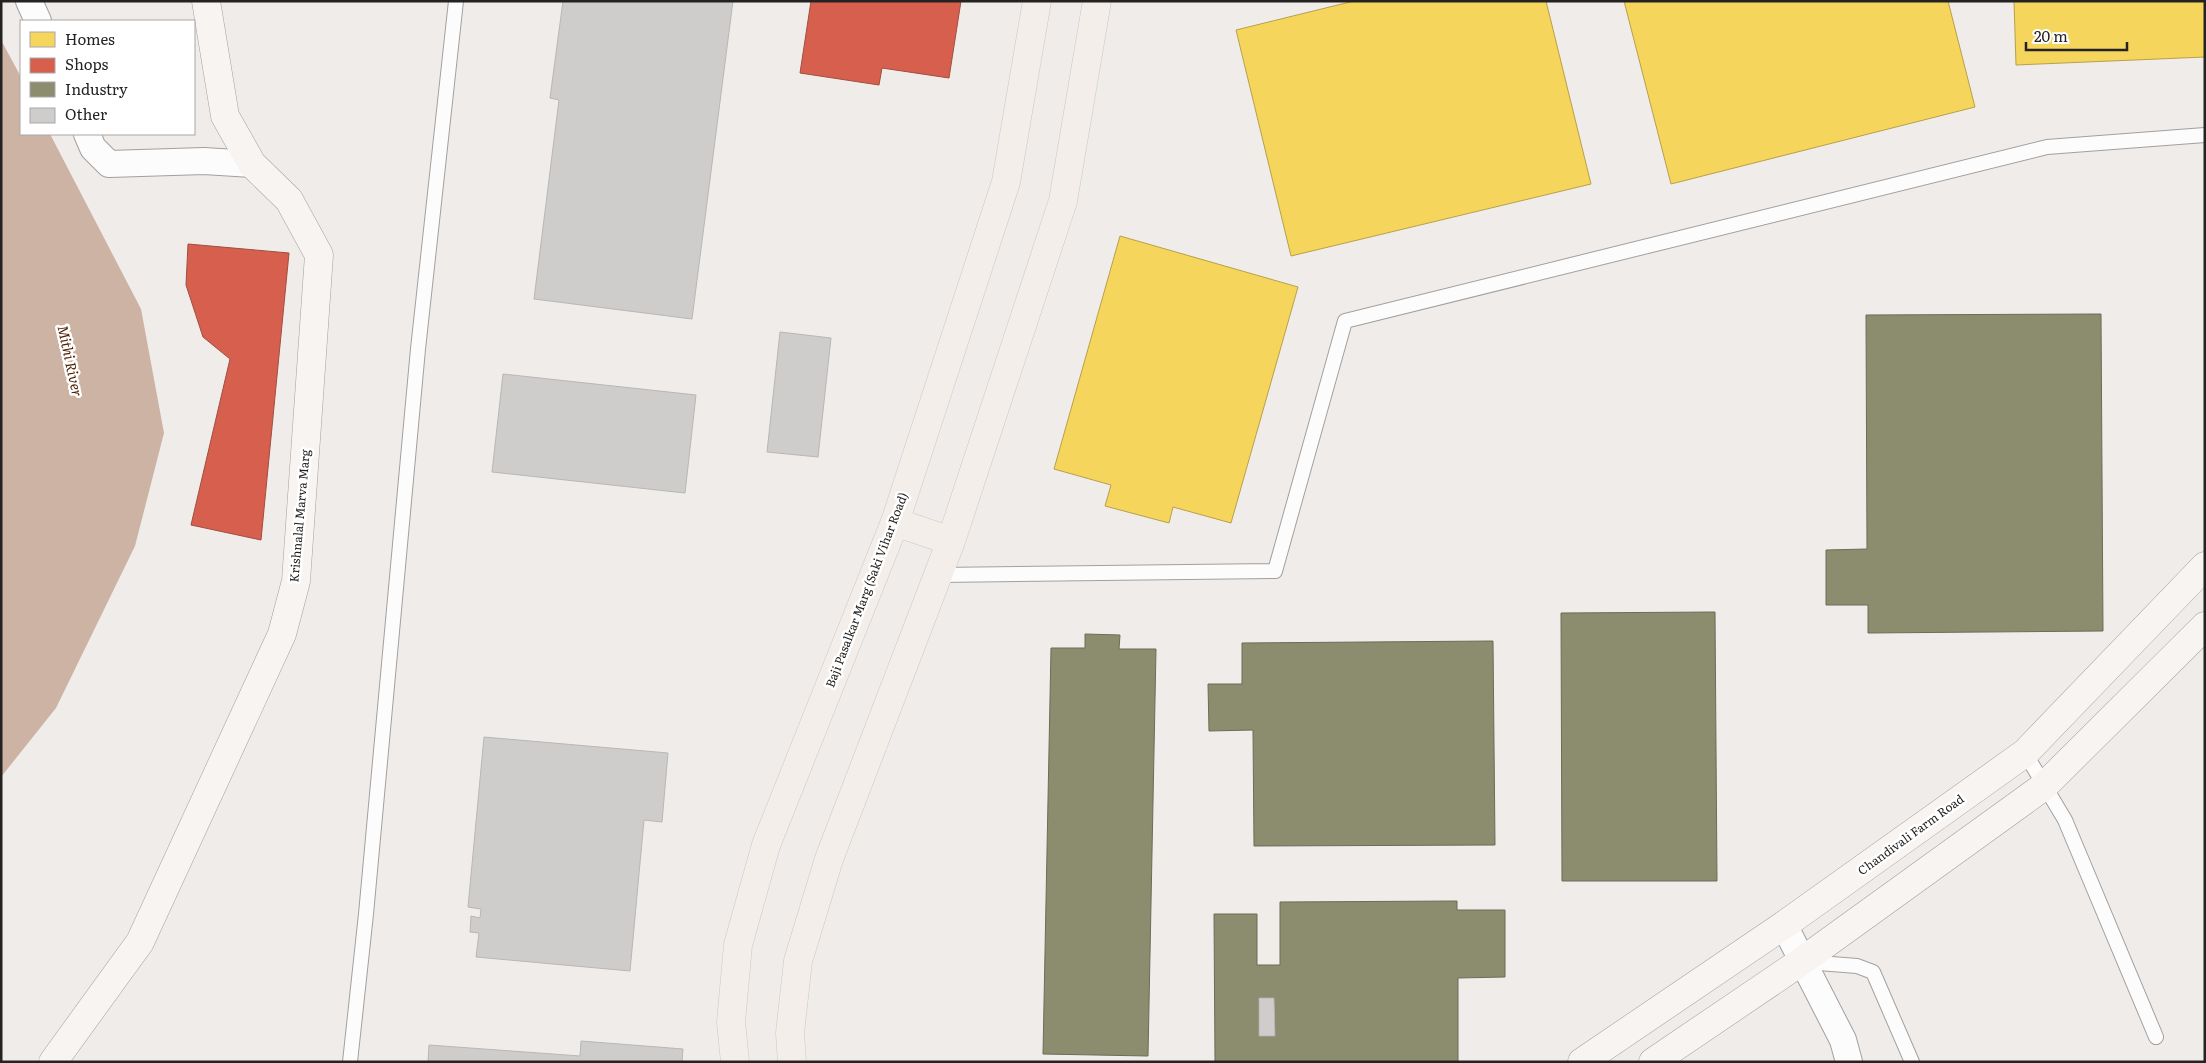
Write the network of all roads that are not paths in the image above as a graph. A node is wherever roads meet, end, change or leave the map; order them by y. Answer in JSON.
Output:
{"nodes":[{"id":1,"x":29,"y":1,"type":"edge"},
{"id":2,"x":206,"y":1,"type":"edge"},
{"id":3,"x":456,"y":1,"type":"edge"},
{"id":4,"x":1037,"y":1,"type":"edge"},
{"id":5,"x":1097,"y":1,"type":"edge"},
{"id":6,"x":38,"y":20,"type":"edge"},
{"id":7,"x":87,"y":135,"type":"edge"},
{"id":8,"x":2205,"y":135,"type":"edge"},
{"id":9,"x":252,"y":164,"type":"junction"},
{"id":10,"x":896,"y":522,"type":"junction"},
{"id":11,"x":951,"y":542,"type":"junction"},
{"id":12,"x":2205,"y":566,"type":"edge"},
{"id":13,"x":939,"y":575,"type":"junction"},
{"id":14,"x":2205,"y":626,"type":"edge"},
{"id":15,"x":2025,"y":754,"type":"junction"},
{"id":16,"x":2043,"y":787,"type":"junction"},
{"id":17,"x":1784,"y":926,"type":"junction"},
{"id":18,"x":1802,"y":962,"type":"junction"},
{"id":19,"x":2156,"y":1037,"type":"dead end"},
{"id":20,"x":52,"y":1062,"type":"edge"},
{"id":21,"x":350,"y":1062,"type":"edge"},
{"id":22,"x":735,"y":1062,"type":"edge"},
{"id":23,"x":792,"y":1062,"type":"edge"},
{"id":24,"x":1582,"y":1062,"type":"edge"},
{"id":25,"x":1653,"y":1062,"type":"edge"},
{"id":26,"x":1849,"y":1062,"type":"edge"},
{"id":27,"x":1912,"y":1062,"type":"edge"}],
"edges":[{"from":1,"to":6,"type":"street"},
{"from":2,"to":9,"type":"street","name":"Krishnalal Marva Marg"},
{"from":3,"to":21,"type":"lane"},
{"from":4,"to":10,"type":"main road","name":"Baji Pasalkar Marg (Saki Vihar Road)"},
{"from":5,"to":11,"type":"main road"},
{"from":7,"to":9,"type":"street"},
{"from":8,"to":13,"type":"lane"},
{"from":9,"to":20,"type":"street","name":"Krishnalal Marva Marg"},
{"from":10,"to":11,"type":"main road"},
{"from":10,"to":22,"type":"main road","name":"Baji Pasalkar Marg (Saki Vihar Road)"},
{"from":11,"to":13,"type":"main road"},
{"from":12,"to":15,"type":"street","name":"Chandivali Farm Road"},
{"from":13,"to":23,"type":"main road"},
{"from":14,"to":16,"type":"street"},
{"from":15,"to":16,"type":"lane"},
{"from":15,"to":17,"type":"street","name":"Chandivali Farm Road"},
{"from":16,"to":18,"type":"street"},
{"from":16,"to":19,"type":"lane"},
{"from":17,"to":18,"type":"street"},
{"from":17,"to":24,"type":"street","name":"Chandivali Farm Road"},
{"from":18,"to":25,"type":"street"},
{"from":18,"to":26,"type":"street"},
{"from":18,"to":27,"type":"lane"}]}
